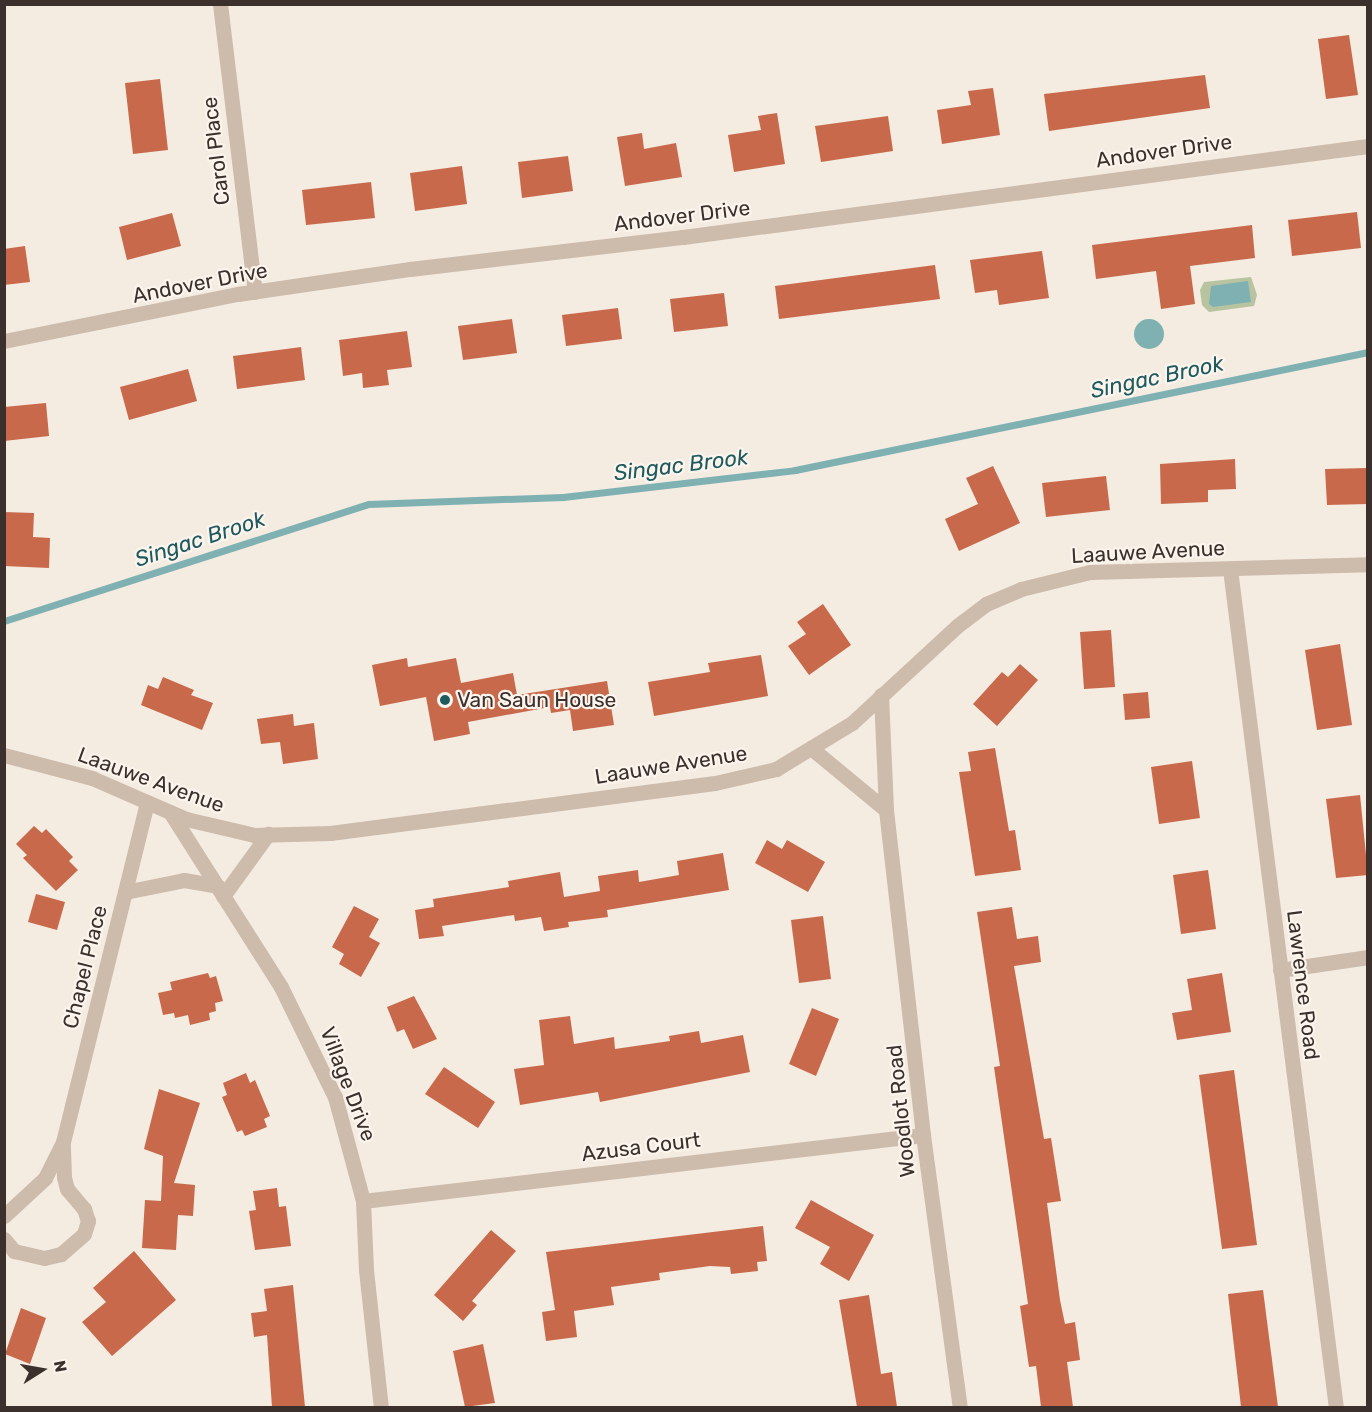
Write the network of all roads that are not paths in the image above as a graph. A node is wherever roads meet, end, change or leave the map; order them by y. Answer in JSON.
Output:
{"nodes":[{"id":1,"x":220,"y":4,"type":"edge"},
{"id":2,"x":1368,"y":147,"type":"edge"},
{"id":3,"x":255,"y":292,"type":"junction"},
{"id":4,"x":4,"y":341,"type":"edge"},
{"id":5,"x":1368,"y":564,"type":"edge"},
{"id":6,"x":1230,"y":569,"type":"junction"},
{"id":7,"x":881,"y":695,"type":"junction"},
{"id":8,"x":810,"y":748,"type":"junction"},
{"id":9,"x":4,"y":755,"type":"edge"},
{"id":10,"x":147,"y":802,"type":"junction"},
{"id":11,"x":886,"y":810,"type":"junction"},
{"id":12,"x":170,"y":812,"type":"junction"},
{"id":13,"x":267,"y":834,"type":"junction"},
{"id":14,"x":220,"y":891,"type":"junction"},
{"id":15,"x":125,"y":892,"type":"junction"},
{"id":16,"x":1368,"y":957,"type":"edge"},
{"id":17,"x":1280,"y":970,"type":"junction"},
{"id":18,"x":923,"y":1136,"type":"junction"},
{"id":19,"x":63,"y":1142,"type":"junction"},
{"id":20,"x":363,"y":1201,"type":"junction"},
{"id":21,"x":4,"y":1216,"type":"edge"},
{"id":22,"x":4,"y":1239,"type":"edge"},
{"id":23,"x":381,"y":1407,"type":"edge"},
{"id":24,"x":960,"y":1407,"type":"edge"},
{"id":25,"x":1336,"y":1407,"type":"edge"}],
"edges":[{"from":1,"to":3,"type":"street","name":"Carol Place"},
{"from":2,"to":3,"type":"street","name":"Andover Drive"},
{"from":3,"to":4,"type":"street","name":"Andover Drive"},
{"from":5,"to":6,"type":"street","name":"Laauwe Avenue"},
{"from":6,"to":7,"type":"street","name":"Laauwe Avenue"},
{"from":6,"to":17,"type":"street","name":"Lawrence Road"},
{"from":7,"to":8,"type":"street","name":"Laauwe Avenue"},
{"from":7,"to":11,"type":"street","name":"Woodlot Road"},
{"from":8,"to":11,"type":"street"},
{"from":8,"to":13,"type":"street","name":"Laauwe Avenue"},
{"from":9,"to":10,"type":"street","name":"Laauwe Avenue"},
{"from":10,"to":12,"type":"street","name":"Laauwe Avenue"},
{"from":10,"to":15,"type":"street","name":"Chapel Place"},
{"from":11,"to":18,"type":"street","name":"Woodlot Road"},
{"from":12,"to":13,"type":"street","name":"Laauwe Avenue"},
{"from":12,"to":14,"type":"street","name":"Village Drive"},
{"from":13,"to":14,"type":"street"},
{"from":14,"to":15,"type":"street"},
{"from":14,"to":20,"type":"street","name":"Village Drive"},
{"from":15,"to":19,"type":"street","name":"Chapel Place"},
{"from":16,"to":17,"type":"street"},
{"from":17,"to":25,"type":"street","name":"Lawrence Road"},
{"from":18,"to":20,"type":"street","name":"Azusa Court"},
{"from":18,"to":24,"type":"street","name":"Woodlot Road"},
{"from":19,"to":21,"type":"street","name":"Chapel Place"},
{"from":19,"to":22,"type":"street","name":"Chapel Place"},
{"from":20,"to":23,"type":"street","name":"Village Drive"}]}
